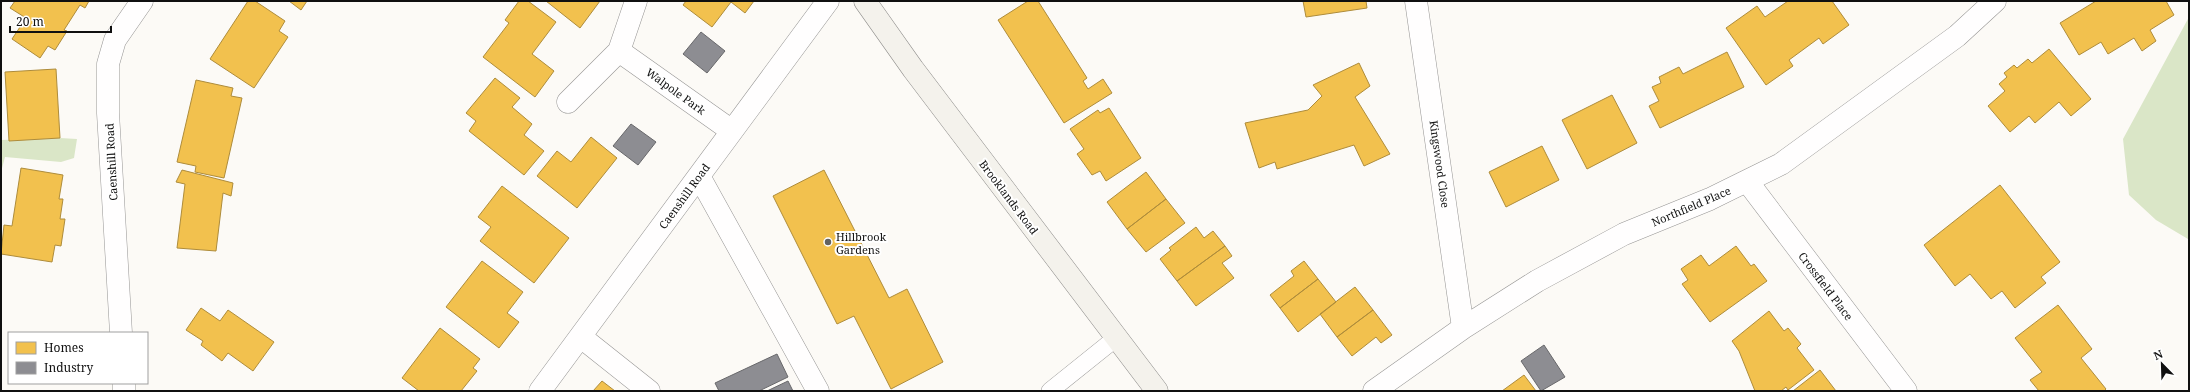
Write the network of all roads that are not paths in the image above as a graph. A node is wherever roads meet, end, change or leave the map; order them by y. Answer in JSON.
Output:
{"nodes":[{"id":1,"x":142,"y":1,"type":"edge"},
{"id":2,"x":636,"y":1,"type":"edge"},
{"id":3,"x":828,"y":1,"type":"edge"},
{"id":4,"x":866,"y":1,"type":"edge"},
{"id":5,"x":1416,"y":1,"type":"edge"},
{"id":6,"x":1995,"y":1,"type":"edge"},
{"id":7,"x":619,"y":51,"type":"junction"},
{"id":8,"x":568,"y":102,"type":"dead end"},
{"id":9,"x":732,"y":131,"type":"junction"},
{"id":10,"x":699,"y":176,"type":"junction"},
{"id":11,"x":1747,"y":181,"type":"junction"},
{"id":12,"x":1463,"y":328,"type":"junction"},
{"id":13,"x":121,"y":332,"type":"edge"},
{"id":14,"x":581,"y":337,"type":"junction"},
{"id":15,"x":1116,"y":338,"type":"junction"},
{"id":16,"x":540,"y":391,"type":"edge"},
{"id":17,"x":648,"y":391,"type":"edge"},
{"id":18,"x":818,"y":391,"type":"edge"},
{"id":19,"x":1050,"y":391,"type":"edge"},
{"id":20,"x":1157,"y":391,"type":"edge"},
{"id":21,"x":1374,"y":391,"type":"edge"},
{"id":22,"x":1906,"y":391,"type":"edge"}],
"edges":[{"from":1,"to":13,"type":"street","name":"Caenshill Road"},
{"from":2,"to":7,"type":"street"},
{"from":3,"to":9,"type":"street","name":"Caenshill Road"},
{"from":4,"to":15,"type":"main road","name":"Brooklands Road"},
{"from":5,"to":12,"type":"street","name":"Kingswood Close"},
{"from":6,"to":11,"type":"street","name":"Northfield Place"},
{"from":7,"to":8,"type":"street"},
{"from":7,"to":9,"type":"street","name":"Walpole Park"},
{"from":9,"to":10,"type":"street","name":"Caenshill Road"},
{"from":10,"to":14,"type":"street","name":"Caenshill Road"},
{"from":10,"to":18,"type":"street"},
{"from":11,"to":12,"type":"street","name":"Northfield Place"},
{"from":11,"to":22,"type":"street","name":"Crossfield Place"},
{"from":12,"to":21,"type":"street","name":"Northfield Place"},
{"from":14,"to":16,"type":"street","name":"Caenshill Road"},
{"from":14,"to":17,"type":"street"},
{"from":15,"to":19,"type":"lane"},
{"from":15,"to":20,"type":"main road","name":"Brooklands Road"}]}
